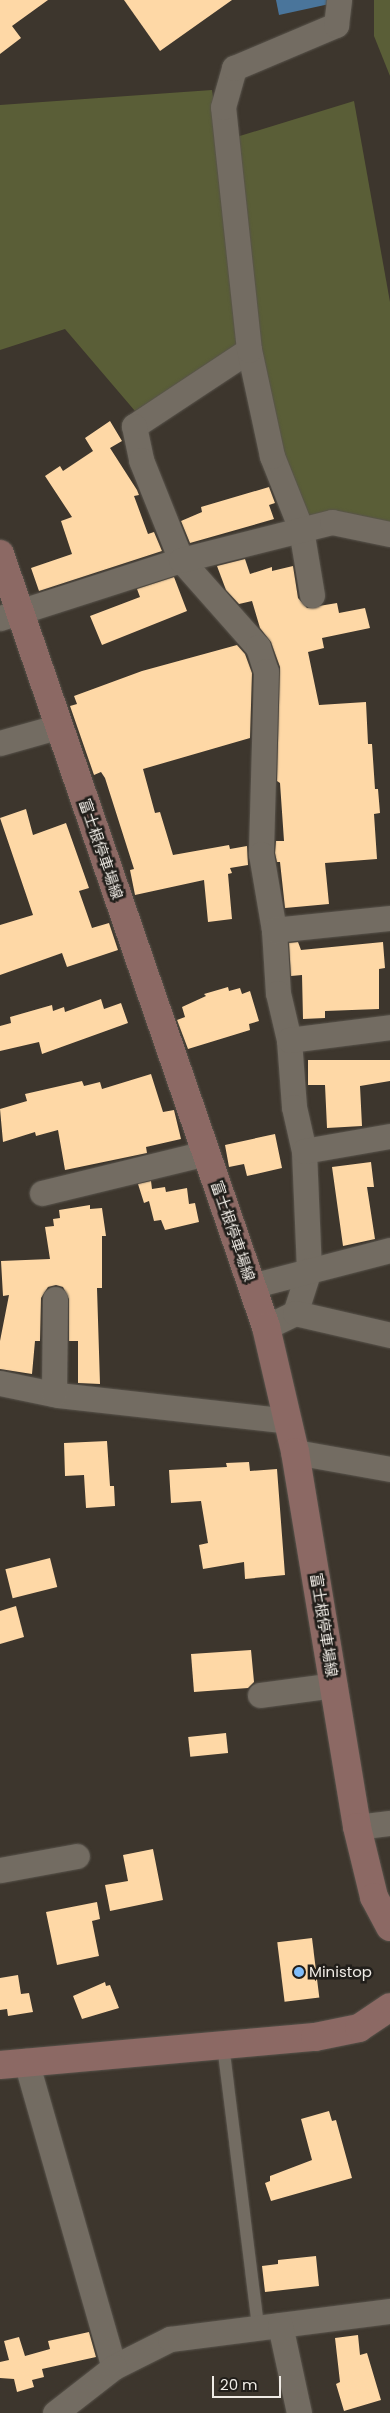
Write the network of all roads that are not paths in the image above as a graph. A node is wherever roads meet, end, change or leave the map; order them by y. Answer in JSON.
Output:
{"nodes":[{"id":1,"x":339,"y":0,"type":"edge"},
{"id":2,"x":248,"y":350,"type":"junction"},
{"id":3,"x":301,"y":529,"type":"junction"},
{"id":4,"x":390,"y":534,"type":"edge"},
{"id":5,"x":0,"y":554,"type":"edge"},
{"id":6,"x":181,"y":560,"type":"junction"},
{"id":7,"x":312,"y":595,"type":"dead end"},
{"id":8,"x":10,"y":615,"type":"edge"},
{"id":9,"x":60,"y":726,"type":"junction"},
{"id":10,"x":0,"y":743,"type":"edge"},
{"id":11,"x":390,"y":918,"type":"edge"},
{"id":12,"x":274,"y":930,"type":"junction"},
{"id":13,"x":390,"y":1027,"type":"edge"},
{"id":14,"x":289,"y":1040,"type":"junction"},
{"id":15,"x":390,"y":1136,"type":"edge"},
{"id":16,"x":304,"y":1151,"type":"junction"},
{"id":17,"x":206,"y":1153,"type":"junction"},
{"id":18,"x":42,"y":1193,"type":"dead end"},
{"id":19,"x":390,"y":1250,"type":"edge"},
{"id":20,"x":309,"y":1270,"type":"junction"},
{"id":21,"x":251,"y":1286,"type":"junction"},
{"id":22,"x":55,"y":1299,"type":"dead end"},
{"id":23,"x":295,"y":1313,"type":"junction"},
{"id":24,"x":266,"y":1327,"type":"junction"},
{"id":25,"x":390,"y":1335,"type":"edge"},
{"id":26,"x":0,"y":1383,"type":"edge"},
{"id":27,"x":54,"y":1394,"type":"junction"},
{"id":28,"x":289,"y":1422,"type":"junction"},
{"id":29,"x":296,"y":1452,"type":"junction"},
{"id":30,"x":390,"y":1469,"type":"edge"},
{"id":31,"x":334,"y":1685,"type":"junction"},
{"id":32,"x":260,"y":1695,"type":"dead end"},
{"id":33,"x":390,"y":1823,"type":"edge"},
{"id":34,"x":357,"y":1827,"type":"junction"},
{"id":35,"x":77,"y":1856,"type":"dead end"},
{"id":36,"x":0,"y":1870,"type":"edge"},
{"id":37,"x":386,"y":1912,"type":"edge"},
{"id":38,"x":390,"y":2007,"type":"edge"},
{"id":39,"x":223,"y":2045,"type":"junction"},
{"id":40,"x":13,"y":2063,"type":"edge"},
{"id":41,"x":390,"y":2311,"type":"edge"},
{"id":42,"x":269,"y":2327,"type":"junction"},
{"id":43,"x":114,"y":2367,"type":"junction"},
{"id":44,"x":55,"y":2413,"type":"edge"},
{"id":45,"x":299,"y":2413,"type":"edge"}],
"edges":[{"from":1,"to":2,"type":"street"},
{"from":2,"to":3,"type":"street"},
{"from":2,"to":6,"type":"street"},
{"from":3,"to":4,"type":"street"},
{"from":3,"to":6,"type":"street"},
{"from":3,"to":7,"type":"street"},
{"from":5,"to":8,"type":"main road","name":"富士根停車場線"},
{"from":6,"to":8,"type":"street"},
{"from":6,"to":12,"type":"street"},
{"from":8,"to":9,"type":"main road","name":"富士根停車場線"},
{"from":9,"to":10,"type":"street"},
{"from":9,"to":17,"type":"main road","name":"富士根停車場線"},
{"from":11,"to":12,"type":"street"},
{"from":12,"to":14,"type":"street"},
{"from":13,"to":14,"type":"street"},
{"from":14,"to":16,"type":"street"},
{"from":15,"to":16,"type":"street"},
{"from":16,"to":20,"type":"street"},
{"from":17,"to":18,"type":"street"},
{"from":17,"to":21,"type":"main road","name":"富士根停車場線"},
{"from":19,"to":20,"type":"street"},
{"from":20,"to":21,"type":"street"},
{"from":20,"to":23,"type":"street"},
{"from":21,"to":24,"type":"main road","name":"富士根停車場線"},
{"from":22,"to":27,"type":"street"},
{"from":23,"to":24,"type":"street"},
{"from":23,"to":25,"type":"street"},
{"from":24,"to":28,"type":"main road","name":"富士根停車場線"},
{"from":26,"to":27,"type":"street"},
{"from":27,"to":28,"type":"street"},
{"from":28,"to":29,"type":"main road","name":"富士根停車場線"},
{"from":29,"to":30,"type":"street"},
{"from":29,"to":31,"type":"main road","name":"富士根停車場線"},
{"from":31,"to":32,"type":"street"},
{"from":31,"to":34,"type":"main road","name":"富士根停車場線"},
{"from":33,"to":34,"type":"street"},
{"from":34,"to":37,"type":"main road","name":"富士根停車場線"},
{"from":35,"to":36,"type":"street"},
{"from":38,"to":39,"type":"main road"},
{"from":39,"to":40,"type":"main road"},
{"from":39,"to":42,"type":"lane"},
{"from":40,"to":43,"type":"street"},
{"from":41,"to":42,"type":"street"},
{"from":42,"to":43,"type":"street"},
{"from":42,"to":45,"type":"street"},
{"from":43,"to":44,"type":"street"}]}
